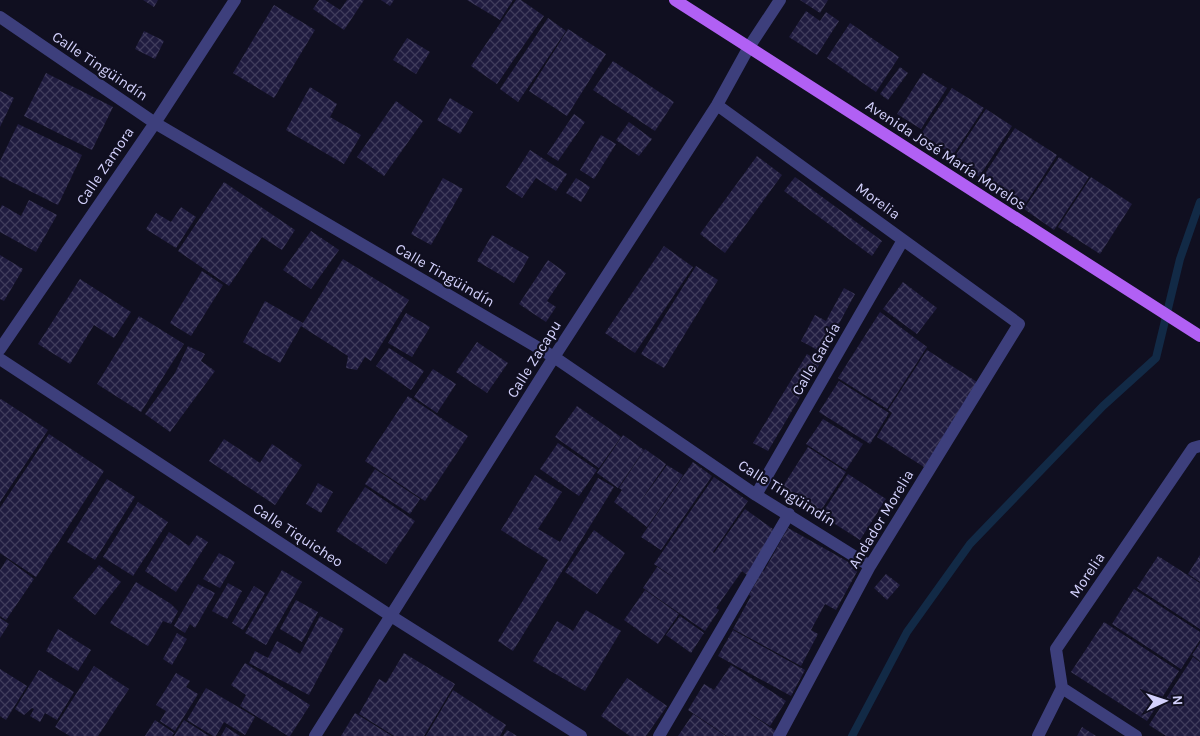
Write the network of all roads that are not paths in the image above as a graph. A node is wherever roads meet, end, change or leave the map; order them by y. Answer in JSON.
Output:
{"nodes":[{"id":1,"x":235,"y":0,"type":"edge"},
{"id":2,"x":675,"y":0,"type":"edge"},
{"id":3,"x":780,"y":0,"type":"edge"},
{"id":4,"x":0,"y":17,"type":"edge"},
{"id":5,"x":749,"y":47,"type":"junction"},
{"id":6,"x":717,"y":105,"type":"junction"},
{"id":7,"x":155,"y":123,"type":"junction"},
{"id":8,"x":903,"y":240,"type":"junction"},
{"id":9,"x":1019,"y":324,"type":"joint"},
{"id":10,"x":1200,"y":336,"type":"edge"},
{"id":11,"x":0,"y":349,"type":"edge"},
{"id":12,"x":554,"y":357,"type":"junction"},
{"id":13,"x":0,"y":359,"type":"edge"},
{"id":14,"x":1200,"y":446,"type":"edge"},
{"id":15,"x":756,"y":494,"type":"junction"},
{"id":16,"x":789,"y":514,"type":"junction"},
{"id":17,"x":870,"y":566,"type":"junction"},
{"id":18,"x":391,"y":616,"type":"junction"},
{"id":19,"x":1062,"y":688,"type":"junction"},
{"id":20,"x":315,"y":736,"type":"edge"},
{"id":21,"x":581,"y":736,"type":"edge"},
{"id":22,"x":659,"y":736,"type":"edge"},
{"id":23,"x":779,"y":736,"type":"edge"},
{"id":24,"x":1038,"y":736,"type":"edge"},
{"id":25,"x":1136,"y":736,"type":"edge"}],
"edges":[{"from":1,"to":7,"type":"street","name":"Calle Zamora"},
{"from":2,"to":5,"type":"main road","name":"Avenida José María Morelos"},
{"from":3,"to":5,"type":"street","name":"Calle Zacapu"},
{"from":4,"to":7,"type":"street","name":"Calle Tingüindín"},
{"from":5,"to":6,"type":"street","name":"Calle Zacapu"},
{"from":5,"to":10,"type":"main road","name":"Avenida José María Morelos"},
{"from":6,"to":8,"type":"street","name":"Morelia"},
{"from":6,"to":12,"type":"street","name":"Calle Zacapu"},
{"from":7,"to":11,"type":"street","name":"Calle Zamora"},
{"from":7,"to":12,"type":"street","name":"Calle Tingüindín"},
{"from":8,"to":9,"type":"street","name":"Morelia"},
{"from":8,"to":15,"type":"street","name":"Calle García"},
{"from":9,"to":17,"type":"street","name":"Andador Morelia"},
{"from":12,"to":15,"type":"street","name":"Calle Tingüindín"},
{"from":12,"to":18,"type":"street","name":"Calle Zacapu"},
{"from":13,"to":18,"type":"street","name":"Calle Tiquicheo"},
{"from":14,"to":19,"type":"street","name":"Morelia"},
{"from":15,"to":16,"type":"street","name":"Calle Tingüindín"},
{"from":16,"to":17,"type":"street","name":"Calle Tingüindín"},
{"from":16,"to":22,"type":"street"},
{"from":17,"to":23,"type":"street","name":"Andador Morelia"},
{"from":18,"to":20,"type":"street","name":"Calle Zacapu"},
{"from":18,"to":21,"type":"street","name":"Calle Tiquicheo"},
{"from":19,"to":24,"type":"street"},
{"from":19,"to":25,"type":"street"}]}
